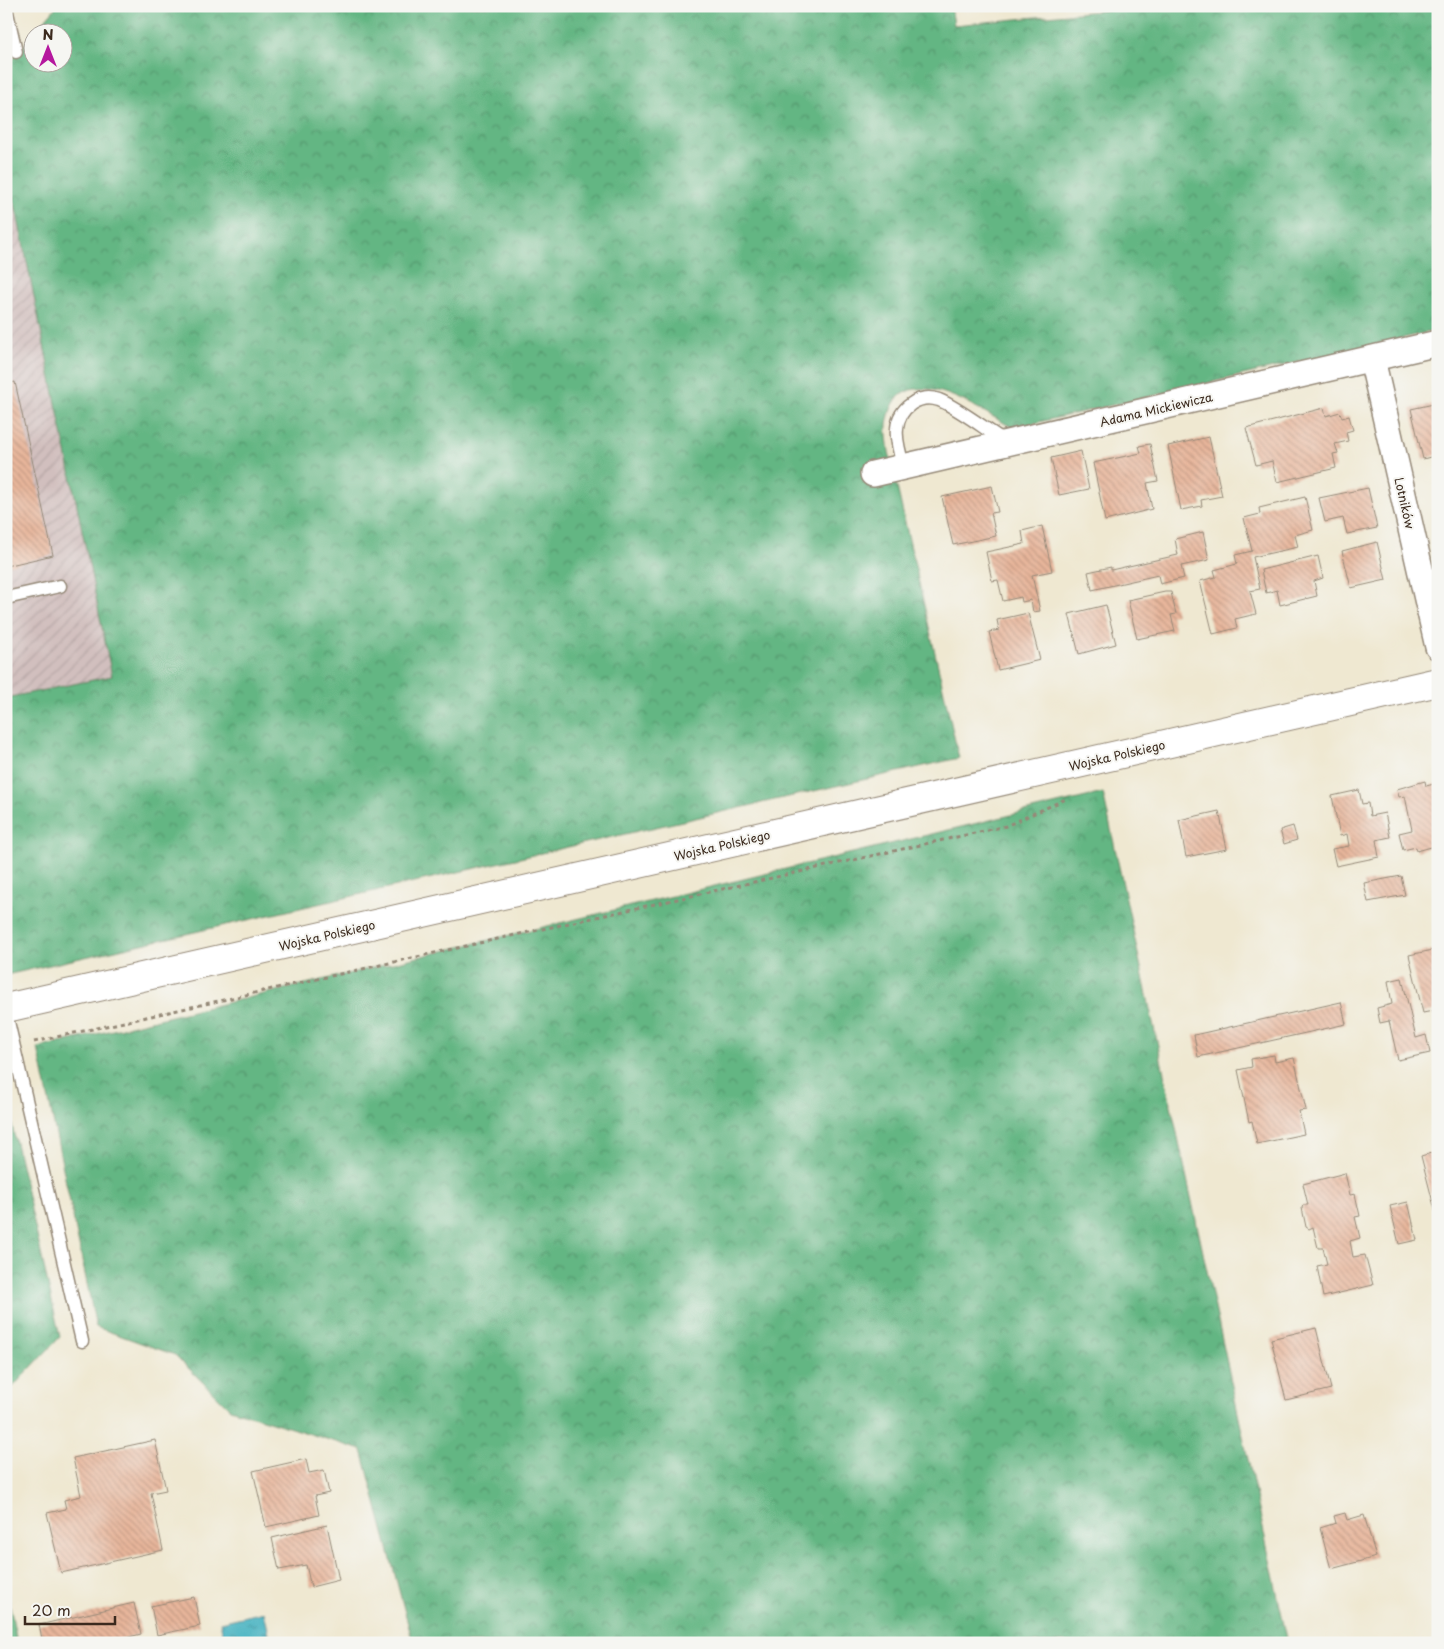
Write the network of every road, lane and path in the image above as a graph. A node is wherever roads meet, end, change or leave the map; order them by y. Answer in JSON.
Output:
{"nodes":[{"id":1,"x":6,"y":8,"type":"edge"},
{"id":2,"x":16,"y":52,"type":"dead end"},
{"id":3,"x":1438,"y":344,"type":"edge"},
{"id":4,"x":1372,"y":359,"type":"junction"},
{"id":5,"x":1008,"y":443,"type":"junction"},
{"id":6,"x":903,"y":467,"type":"junction"},
{"id":7,"x":873,"y":474,"type":"dead end"},
{"id":8,"x":60,"y":586,"type":"dead end"},
{"id":9,"x":6,"y":598,"type":"edge"},
{"id":10,"x":1438,"y":647,"type":"edge"},
{"id":11,"x":1438,"y":682,"type":"edge"},
{"id":12,"x":1075,"y":795,"type":"dead end"},
{"id":13,"x":6,"y":1008,"type":"edge"},
{"id":14,"x":6,"y":1013,"type":"edge"},
{"id":15,"x":14,"y":1046,"type":"junction"},
{"id":16,"x":82,"y":1341,"type":"dead end"}],
"edges":[{"from":1,"to":2,"type":"lane"},
{"from":3,"to":4,"type":"street","name":"Adama Mickiewicza"},
{"from":4,"to":5,"type":"street","name":"Adama Mickiewicza"},
{"from":4,"to":10,"type":"street","name":"Lotników"},
{"from":5,"to":6,"type":"street","name":"Adama Mickiewicza"},
{"from":5,"to":6,"type":"lane"},
{"from":6,"to":7,"type":"street","name":"Adama Mickiewicza"},
{"from":8,"to":9,"type":"lane"},
{"from":11,"to":13,"type":"street","name":"Wojska Polskiego"},
{"from":12,"to":15,"type":"path"},
{"from":14,"to":15,"type":"lane"},
{"from":15,"to":16,"type":"lane"}]}
